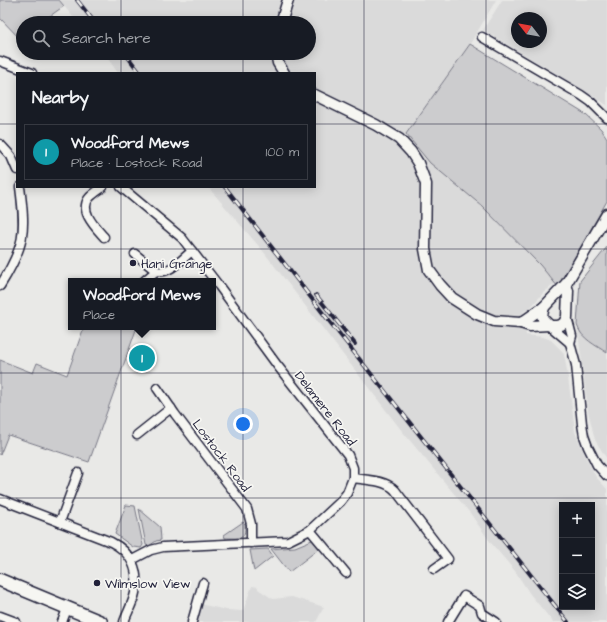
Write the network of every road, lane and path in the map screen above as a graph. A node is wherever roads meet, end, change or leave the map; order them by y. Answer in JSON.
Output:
{"nodes":[{"id":1,"x":288,"y":0,"type":"edge"},
{"id":2,"x":283,"y":16,"type":"edge"},
{"id":3,"x":482,"y":36,"type":"dead end"},
{"id":4,"x":277,"y":60,"type":"edge"},
{"id":5,"x":0,"y":61,"type":"edge"},
{"id":6,"x":29,"y":72,"type":"edge"},
{"id":7,"x":283,"y":72,"type":"edge"},
{"id":8,"x":316,"y":96,"type":"edge"},
{"id":9,"x":607,"y":118,"type":"edge"},
{"id":10,"x":0,"y":144,"type":"edge"},
{"id":11,"x":16,"y":168,"type":"edge"},
{"id":12,"x":20,"y":188,"type":"edge"},
{"id":13,"x":102,"y":188,"type":"edge"},
{"id":14,"x":122,"y":188,"type":"edge"},
{"id":15,"x":607,"y":214,"type":"edge"},
{"id":16,"x":104,"y":237,"type":"dead end"},
{"id":17,"x":192,"y":252,"type":"junction"},
{"id":18,"x":135,"y":254,"type":"dead end"},
{"id":19,"x":156,"y":271,"type":"junction"},
{"id":20,"x":148,"y":278,"type":"edge"},
{"id":21,"x":212,"y":278,"type":"edge"},
{"id":22,"x":216,"y":284,"type":"edge"},
{"id":23,"x":566,"y":284,"type":"junction"},
{"id":24,"x":0,"y":286,"type":"edge"},
{"id":25,"x":545,"y":306,"type":"junction"},
{"id":26,"x":567,"y":314,"type":"junction"},
{"id":27,"x":521,"y":323,"type":"junction"},
{"id":28,"x":550,"y":326,"type":"junction"},
{"id":29,"x":570,"y":343,"type":"junction"},
{"id":30,"x":157,"y":388,"type":"dead end"},
{"id":31,"x":171,"y":408,"type":"junction"},
{"id":32,"x":138,"y":435,"type":"dead end"},
{"id":33,"x":78,"y":472,"type":"dead end"},
{"id":34,"x":607,"y":476,"type":"edge"},
{"id":35,"x":353,"y":478,"type":"junction"},
{"id":36,"x":0,"y":499,"type":"edge"},
{"id":37,"x":60,"y":522,"type":"junction"},
{"id":38,"x":310,"y":530,"type":"junction"},
{"id":39,"x":251,"y":543,"type":"junction"},
{"id":40,"x":132,"y":560,"type":"junction"},
{"id":41,"x":434,"y":569,"type":"dead end"},
{"id":42,"x":346,"y":574,"type":"dead end"},
{"id":43,"x":0,"y":580,"type":"edge"},
{"id":44,"x":203,"y":583,"type":"dead end"},
{"id":45,"x":67,"y":609,"type":"junction"},
{"id":46,"x":0,"y":616,"type":"edge"},
{"id":47,"x":16,"y":622,"type":"edge"},
{"id":48,"x":62,"y":622,"type":"edge"},
{"id":49,"x":101,"y":622,"type":"edge"},
{"id":50,"x":124,"y":622,"type":"edge"},
{"id":51,"x":192,"y":622,"type":"edge"},
{"id":52,"x":448,"y":622,"type":"edge"},
{"id":53,"x":496,"y":622,"type":"edge"}],
"edges":[{"from":1,"to":2,"type":"street"},
{"from":3,"to":9,"type":"street"},
{"from":4,"to":7,"type":"street"},
{"from":5,"to":6,"type":"street"},
{"from":8,"to":27,"type":"street"},
{"from":10,"to":11,"type":"street"},
{"from":12,"to":24,"type":"street"},
{"from":13,"to":16,"type":"street"},
{"from":14,"to":17,"type":"street","name":"Delamere Road"},
{"from":15,"to":23,"type":"street"},
{"from":17,"to":19,"type":"street"},
{"from":17,"to":21,"type":"street","name":"Delamere Road"},
{"from":18,"to":19,"type":"street"},
{"from":19,"to":20,"type":"street"},
{"from":22,"to":35,"type":"street","name":"Delamere Road"},
{"from":23,"to":25,"type":"street"},
{"from":23,"to":26,"type":"street"},
{"from":25,"to":26,"type":"street"},
{"from":25,"to":27,"type":"street"},
{"from":25,"to":28,"type":"street"},
{"from":26,"to":28,"type":"street"},
{"from":26,"to":29,"type":"street"},
{"from":27,"to":28,"type":"street"},
{"from":28,"to":29,"type":"street"},
{"from":29,"to":34,"type":"street"},
{"from":30,"to":31,"type":"street","name":"Lostock Road"},
{"from":31,"to":32,"type":"street"},
{"from":31,"to":39,"type":"street","name":"Lostock Road"},
{"from":33,"to":37,"type":"street"},
{"from":35,"to":38,"type":"street"},
{"from":35,"to":41,"type":"street"},
{"from":36,"to":37,"type":"street"},
{"from":37,"to":40,"type":"street"},
{"from":38,"to":39,"type":"street"},
{"from":38,"to":42,"type":"street"},
{"from":39,"to":40,"type":"street"},
{"from":40,"to":50,"type":"street"},
{"from":43,"to":45,"type":"main road"},
{"from":44,"to":51,"type":"street"},
{"from":45,"to":48,"type":"street"},
{"from":45,"to":49,"type":"main road"},
{"from":46,"to":47,"type":"street"},
{"from":52,"to":53,"type":"street"}]}
